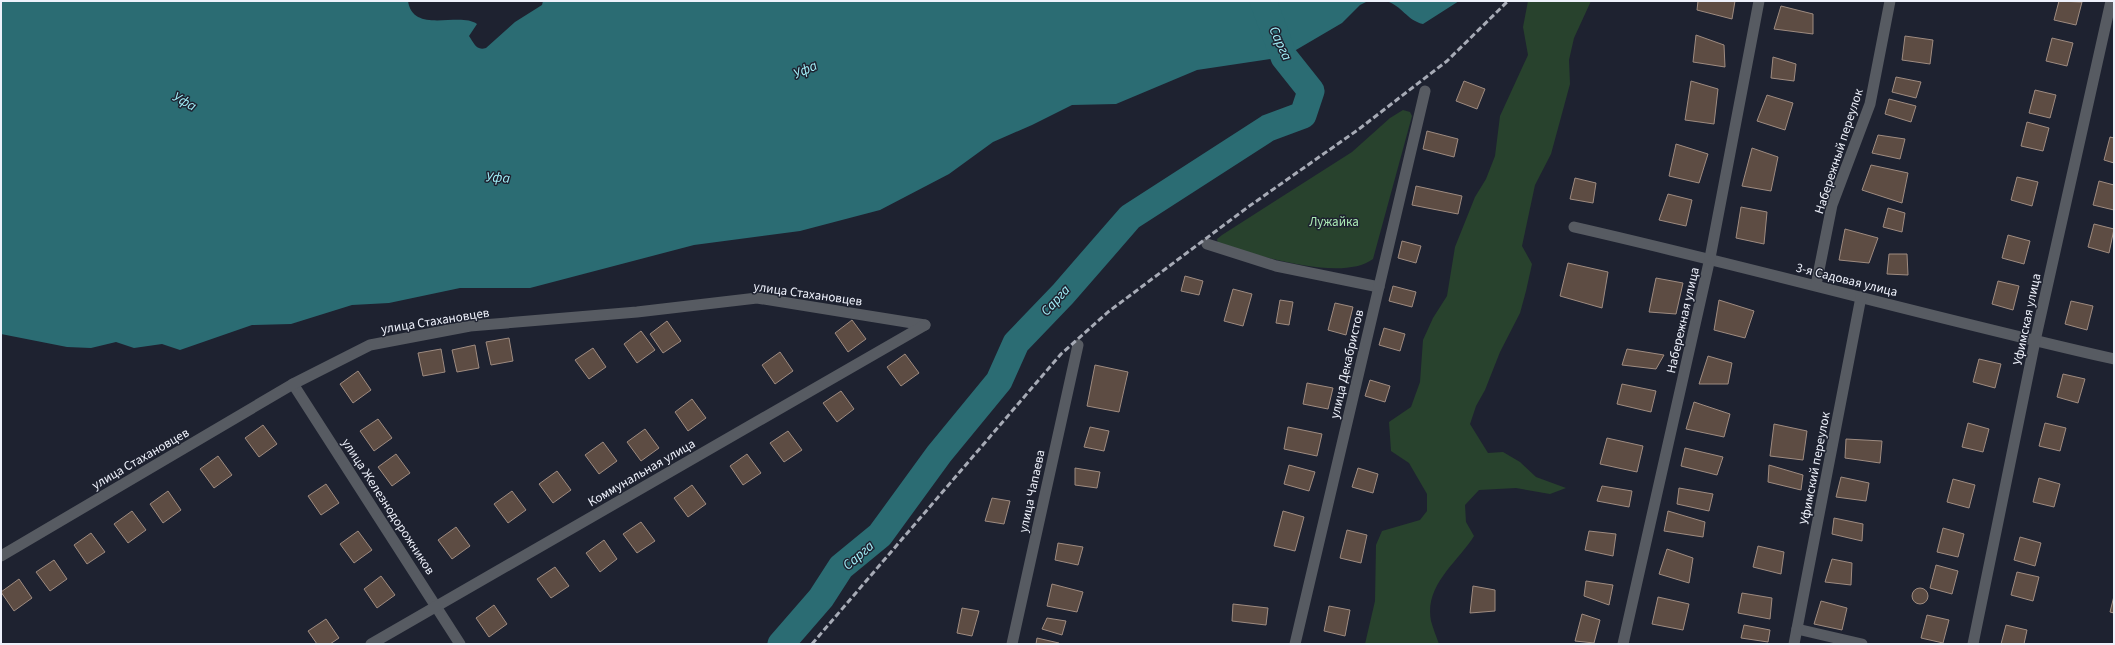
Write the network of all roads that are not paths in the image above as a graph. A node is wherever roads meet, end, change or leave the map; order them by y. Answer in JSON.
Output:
{"nodes":[{"id":1,"x":1759,"y":1,"type":"edge"},
{"id":2,"x":1890,"y":1,"type":"edge"},
{"id":3,"x":2111,"y":1,"type":"edge"},
{"id":4,"x":1425,"y":91,"type":"dead end"},
{"id":5,"x":1574,"y":227,"type":"dead end"},
{"id":6,"x":1207,"y":244,"type":"dead end"},
{"id":7,"x":1710,"y":258,"type":"junction"},
{"id":8,"x":1816,"y":285,"type":"junction"},
{"id":9,"x":1379,"y":288,"type":"junction"},
{"id":10,"x":1861,"y":297,"type":"junction"},
{"id":11,"x":926,"y":325,"type":"joint"},
{"id":12,"x":2035,"y":341,"type":"junction"},
{"id":13,"x":1078,"y":344,"type":"dead end"},
{"id":14,"x":2114,"y":359,"type":"edge"},
{"id":15,"x":293,"y":384,"type":"junction"},
{"id":16,"x":1,"y":556,"type":"edge"},
{"id":17,"x":436,"y":606,"type":"junction"},
{"id":18,"x":1797,"y":629,"type":"junction"},
{"id":19,"x":371,"y":644,"type":"edge"},
{"id":20,"x":460,"y":644,"type":"edge"},
{"id":21,"x":1012,"y":644,"type":"edge"},
{"id":22,"x":1296,"y":644,"type":"edge"},
{"id":23,"x":1623,"y":644,"type":"edge"},
{"id":24,"x":1794,"y":644,"type":"edge"},
{"id":25,"x":1862,"y":644,"type":"edge"},
{"id":26,"x":1973,"y":644,"type":"edge"}],
"edges":[{"from":1,"to":7,"type":"street","name":"Набережная улица"},
{"from":2,"to":8,"type":"street","name":"Набережный переулок"},
{"from":3,"to":12,"type":"street","name":"Уфимская улица"},
{"from":4,"to":9,"type":"street","name":"улица Декабристов"},
{"from":5,"to":7,"type":"street","name":"3-я Садовая улица"},
{"from":6,"to":9,"type":"street"},
{"from":7,"to":8,"type":"street","name":"3-я Садовая улица"},
{"from":7,"to":23,"type":"street","name":"Набережная улица"},
{"from":8,"to":10,"type":"street","name":"3-я Садовая улица"},
{"from":9,"to":22,"type":"street","name":"улица Декабристов"},
{"from":10,"to":12,"type":"street","name":"3-я Садовая улица"},
{"from":10,"to":18,"type":"street","name":"Уфимский переулок"},
{"from":11,"to":15,"type":"street","name":"улица Стахановцев"},
{"from":11,"to":17,"type":"street","name":"Коммунальная улица"},
{"from":12,"to":14,"type":"street","name":"3-я Садовая улица"},
{"from":12,"to":26,"type":"street","name":"Уфимская улица"},
{"from":13,"to":21,"type":"street","name":"улица Чапаева"},
{"from":15,"to":16,"type":"street","name":"улица Стахановцев"},
{"from":15,"to":17,"type":"street","name":"улица Железнодорожников"},
{"from":17,"to":19,"type":"street","name":"Коммунальная улица"},
{"from":17,"to":20,"type":"street","name":"улица Железнодорожников"},
{"from":18,"to":24,"type":"street","name":"Уфимский переулок"},
{"from":18,"to":25,"type":"street"}]}
